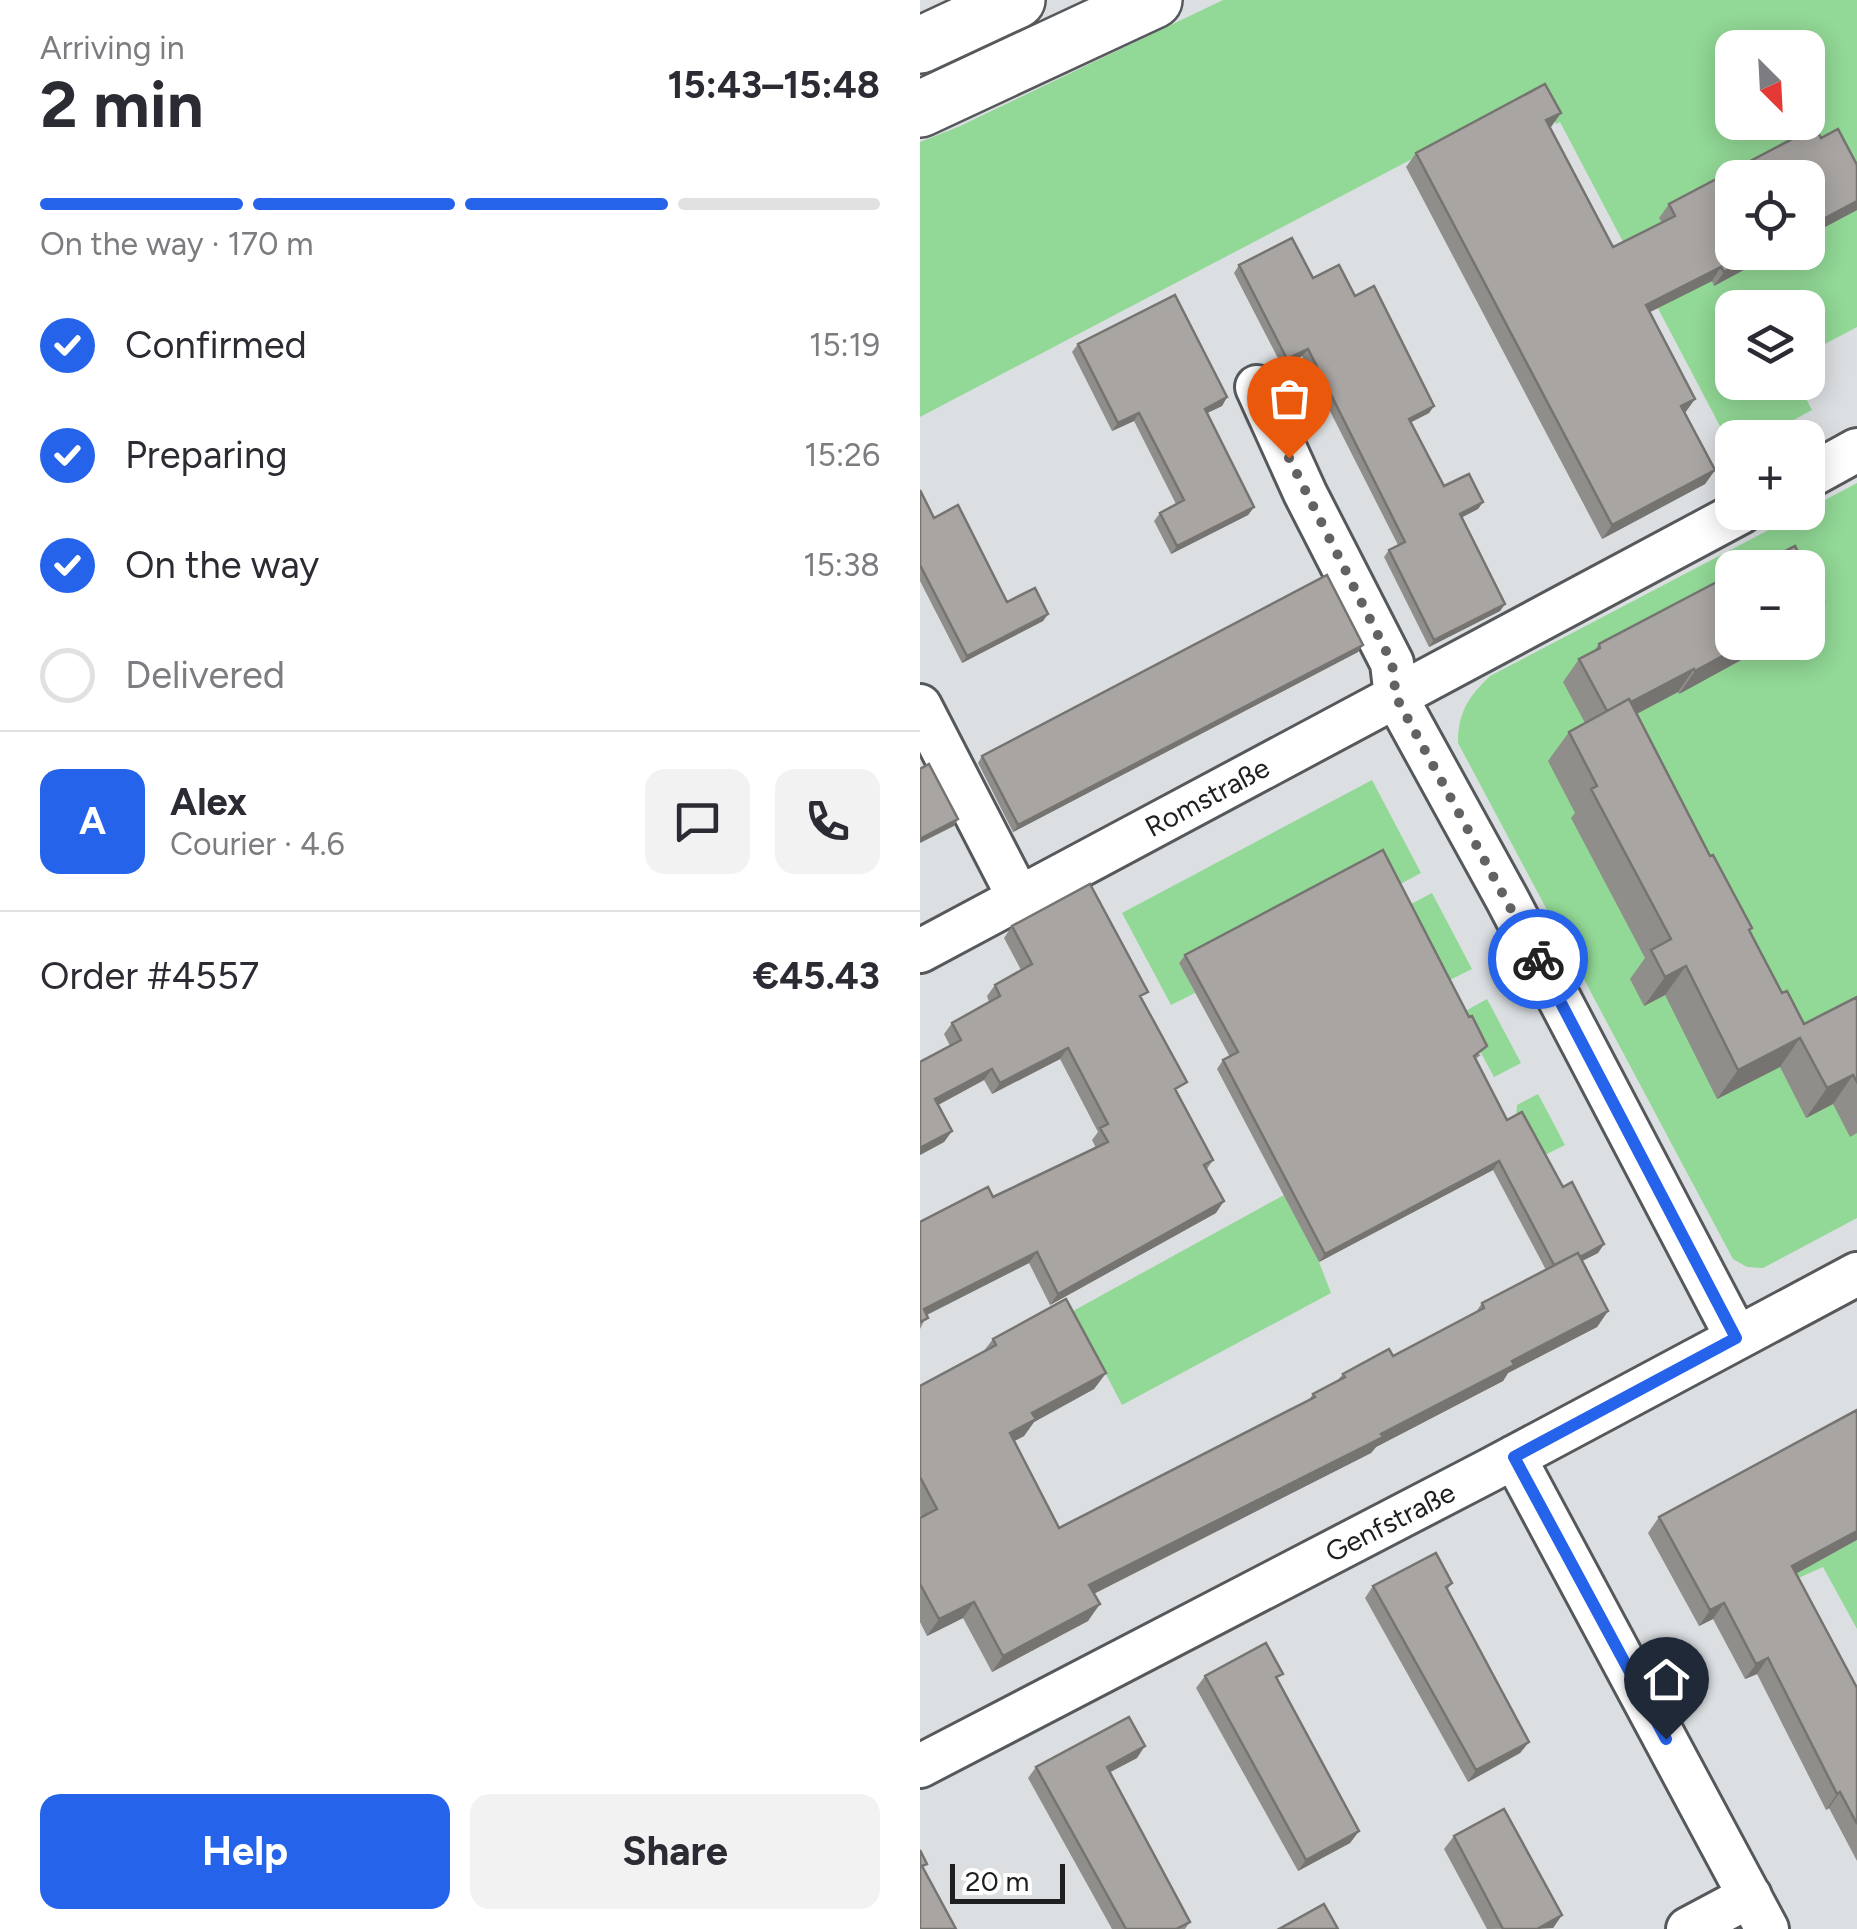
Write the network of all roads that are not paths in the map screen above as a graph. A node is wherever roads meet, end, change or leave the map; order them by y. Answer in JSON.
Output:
{"nodes":[{"id":1,"x":1017,"y":0,"type":"edge"},
{"id":2,"x":1154,"y":0,"type":"edge"},
{"id":3,"x":920,"y":45,"type":"edge"},
{"id":4,"x":920,"y":109,"type":"edge"},
{"id":5,"x":1257,"y":386,"type":"dead end"},
{"id":6,"x":1857,"y":450,"type":"edge"},
{"id":7,"x":1825,"y":468,"type":"edge"},
{"id":8,"x":1715,"y":526,"type":"edge"},
{"id":9,"x":1396,"y":697,"type":"junction"},
{"id":10,"x":920,"y":706,"type":"edge"},
{"id":11,"x":1019,"y":898,"type":"junction"},
{"id":12,"x":920,"y":951,"type":"edge"},
{"id":13,"x":1857,"y":1274,"type":"edge"},
{"id":14,"x":1736,"y":1338,"type":"junction"},
{"id":15,"x":1514,"y":1457,"type":"junction"},
{"id":16,"x":920,"y":1766,"type":"edge"},
{"id":17,"x":1758,"y":1913,"type":"edge"},
{"id":18,"x":1688,"y":1929,"type":"edge"}],
"edges":[{"from":1,"to":3,"type":"highway"},
{"from":2,"to":4,"type":"highway"},
{"from":5,"to":9,"type":"street"},
{"from":6,"to":7,"type":"street"},
{"from":8,"to":9,"type":"street","name":"Romstraße"},
{"from":9,"to":11,"type":"street","name":"Romstraße"},
{"from":9,"to":14,"type":"street"},
{"from":10,"to":11,"type":"street"},
{"from":11,"to":12,"type":"street","name":"Romstraße"},
{"from":13,"to":14,"type":"street","name":"Genfstraße"},
{"from":14,"to":15,"type":"street","name":"Genfstraße"},
{"from":15,"to":16,"type":"street","name":"Genfstraße"},
{"from":15,"to":17,"type":"street"},
{"from":17,"to":18,"type":"street"}]}
